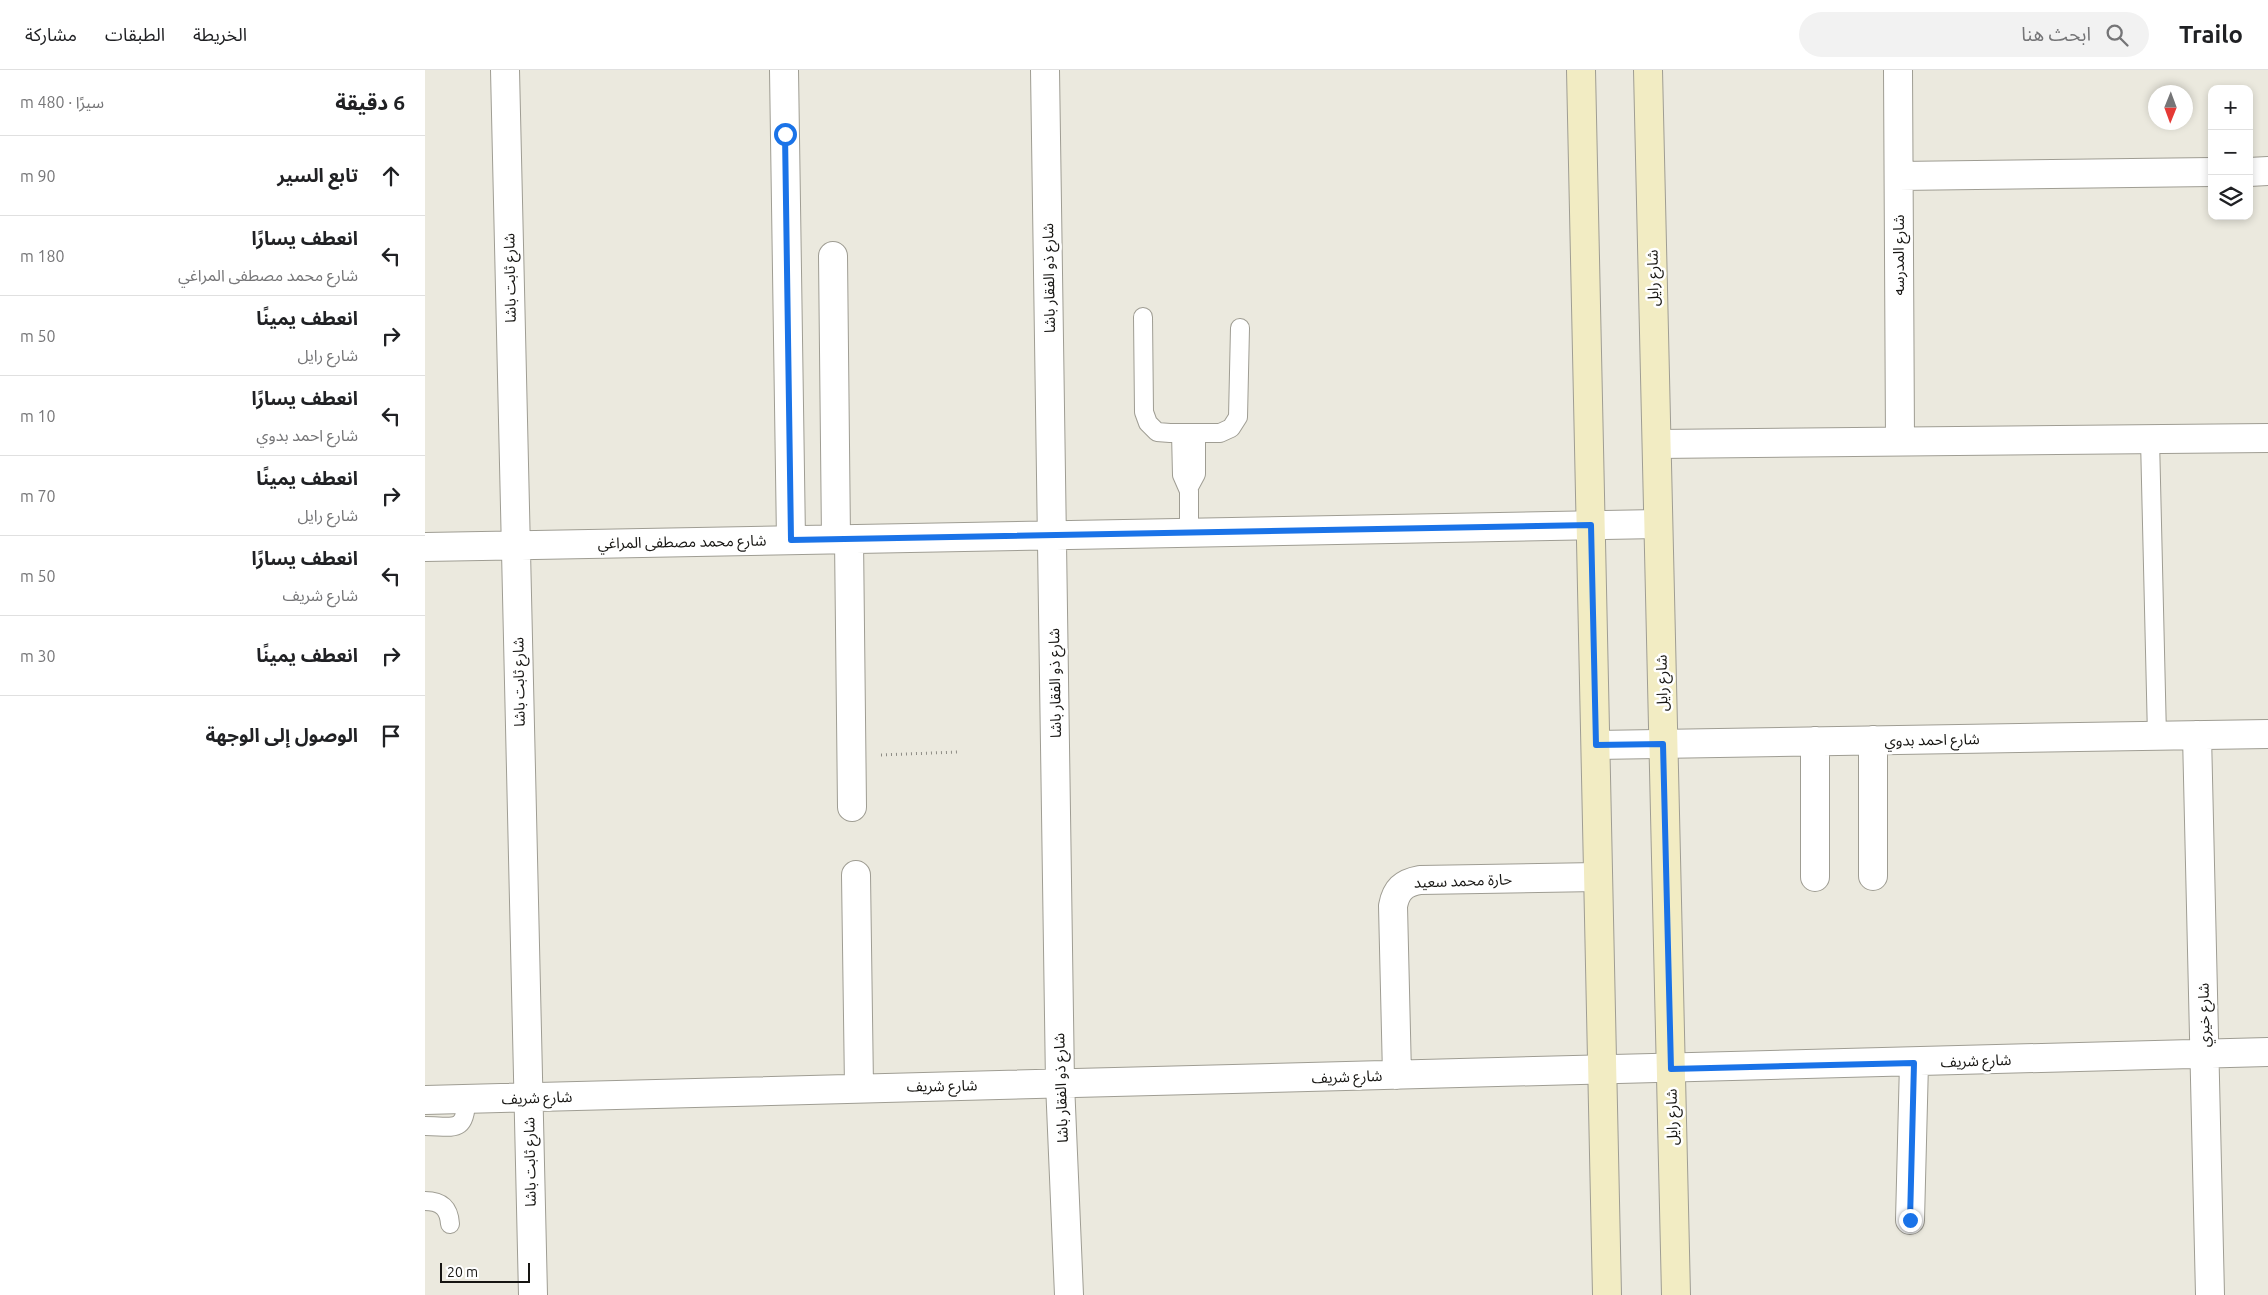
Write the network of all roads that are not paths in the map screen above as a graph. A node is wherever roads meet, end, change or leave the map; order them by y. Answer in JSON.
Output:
{"nodes":[{"id":1,"x":505,"y":70,"type":"edge"},
{"id":2,"x":784,"y":70,"type":"edge"},
{"id":3,"x":1045,"y":70,"type":"edge"},
{"id":4,"x":1581,"y":70,"type":"edge"},
{"id":5,"x":1648,"y":70,"type":"edge"},
{"id":6,"x":1898,"y":70,"type":"edge"},
{"id":7,"x":2268,"y":171,"type":"edge"},
{"id":8,"x":2208,"y":172,"type":"edge"},
{"id":9,"x":2253,"y":172,"type":"edge"},
{"id":10,"x":1899,"y":176,"type":"junction"},
{"id":11,"x":833,"y":256,"type":"dead end"},
{"id":12,"x":1143,"y":317,"type":"dead end"},
{"id":13,"x":1239,"y":328,"type":"dead end"},
{"id":14,"x":1188,"y":433,"type":"junction"},
{"id":15,"x":2268,"y":438,"type":"edge"},
{"id":16,"x":2150,"y":439,"type":"junction"},
{"id":17,"x":1900,"y":440,"type":"junction"},
{"id":18,"x":1657,"y":444,"type":"junction"},
{"id":19,"x":1658,"y":524,"type":"junction"},
{"id":20,"x":1591,"y":525,"type":"junction"},
{"id":21,"x":1189,"y":533,"type":"junction"},
{"id":22,"x":1053,"y":535,"type":"junction"},
{"id":23,"x":842,"y":539,"type":"junction"},
{"id":24,"x":791,"y":540,"type":"junction"},
{"id":25,"x":516,"y":545,"type":"junction"},
{"id":26,"x":425,"y":547,"type":"edge"},
{"id":27,"x":2268,"y":734,"type":"edge"},
{"id":28,"x":2197,"y":735,"type":"junction"},
{"id":29,"x":2157,"y":736,"type":"junction"},
{"id":30,"x":1873,"y":740,"type":"junction"},
{"id":31,"x":1815,"y":742,"type":"junction"},
{"id":32,"x":1663,"y":744,"type":"junction"},
{"id":33,"x":1596,"y":745,"type":"junction"},
{"id":34,"x":852,"y":807,"type":"dead end"},
{"id":35,"x":856,"y":875,"type":"dead end"},
{"id":36,"x":1873,"y":876,"type":"dead end"},
{"id":37,"x":1597,"y":877,"type":"junction"},
{"id":38,"x":1815,"y":877,"type":"dead end"},
{"id":39,"x":2268,"y":1052,"type":"edge"},
{"id":40,"x":2205,"y":1053,"type":"junction"},
{"id":41,"x":1914,"y":1063,"type":"junction"},
{"id":42,"x":1671,"y":1069,"type":"junction"},
{"id":43,"x":1603,"y":1070,"type":"junction"},
{"id":44,"x":1397,"y":1075,"type":"junction"},
{"id":45,"x":1060,"y":1083,"type":"junction"},
{"id":46,"x":859,"y":1087,"type":"junction"},
{"id":47,"x":529,"y":1098,"type":"junction"},
{"id":48,"x":425,"y":1100,"type":"edge"},
{"id":49,"x":466,"y":1100,"type":"junction"},
{"id":50,"x":425,"y":1126,"type":"edge"},
{"id":51,"x":425,"y":1201,"type":"edge"},
{"id":52,"x":1910,"y":1220,"type":"dead end"},
{"id":53,"x":449,"y":1224,"type":"dead end"},
{"id":54,"x":533,"y":1295,"type":"edge"},
{"id":55,"x":1069,"y":1295,"type":"edge"},
{"id":56,"x":1607,"y":1295,"type":"edge"},
{"id":57,"x":1676,"y":1295,"type":"edge"},
{"id":58,"x":2210,"y":1295,"type":"edge"}],
"edges":[{"from":1,"to":25,"type":"street","name":"شارع ثابت باشا"},
{"from":2,"to":24,"type":"street"},
{"from":3,"to":22,"type":"street","name":"شارع ذو الفقار باشا"},
{"from":4,"to":20,"type":"street"},
{"from":5,"to":18,"type":"street","name":"شارع رايل"},
{"from":6,"to":10,"type":"street","name":"شارع المدرسه"},
{"from":7,"to":9,"type":"street"},
{"from":8,"to":10,"type":"street"},
{"from":10,"to":17,"type":"street","name":"شارع المدرسه"},
{"from":11,"to":23,"type":"street"},
{"from":12,"to":14,"type":"lane"},
{"from":13,"to":14,"type":"lane"},
{"from":14,"to":21,"type":"lane"},
{"from":15,"to":16,"type":"street"},
{"from":16,"to":17,"type":"street"},
{"from":16,"to":29,"type":"lane"},
{"from":17,"to":18,"type":"street"},
{"from":18,"to":19,"type":"street","name":"شارع رايل"},
{"from":19,"to":20,"type":"street","name":"شارع محمد مصطفى المراغي"},
{"from":19,"to":32,"type":"street","name":"شارع رايل"},
{"from":20,"to":21,"type":"street","name":"شارع محمد مصطفى المراغي"},
{"from":20,"to":33,"type":"street"},
{"from":21,"to":22,"type":"street","name":"شارع محمد مصطفى المراغي"},
{"from":22,"to":23,"type":"street","name":"شارع محمد مصطفى المراغي"},
{"from":22,"to":45,"type":"street","name":"شارع ذو الفقار باشا"},
{"from":23,"to":24,"type":"street","name":"شارع محمد مصطفى المراغي"},
{"from":23,"to":34,"type":"street"},
{"from":24,"to":25,"type":"street","name":"شارع محمد مصطفى المراغي"},
{"from":25,"to":26,"type":"street","name":"شارع محمد مصطفى المراغي"},
{"from":25,"to":47,"type":"street","name":"شارع ثابت باشا"},
{"from":27,"to":28,"type":"street","name":"شارع احمد بدوي"},
{"from":28,"to":29,"type":"street","name":"شارع احمد بدوي"},
{"from":28,"to":40,"type":"street","name":"شارع خيري"},
{"from":29,"to":30,"type":"street","name":"شارع احمد بدوي"},
{"from":30,"to":31,"type":"street","name":"شارع احمد بدوي"},
{"from":30,"to":36,"type":"street"},
{"from":31,"to":32,"type":"street","name":"شارع احمد بدوي"},
{"from":31,"to":38,"type":"street"},
{"from":32,"to":33,"type":"street","name":"شارع احمد بدوي"},
{"from":32,"to":42,"type":"street","name":"شارع رايل"},
{"from":33,"to":37,"type":"street"},
{"from":35,"to":46,"type":"street"},
{"from":37,"to":43,"type":"street"},
{"from":37,"to":44,"type":"street","name":"حارة محمد سعيد"},
{"from":39,"to":40,"type":"street","name":"شارع شريف"},
{"from":40,"to":41,"type":"street","name":"شارع شريف"},
{"from":40,"to":58,"type":"street","name":"شارع خيري"},
{"from":41,"to":42,"type":"street","name":"شارع شريف"},
{"from":41,"to":52,"type":"street"},
{"from":42,"to":43,"type":"street","name":"شارع شريف"},
{"from":42,"to":57,"type":"street","name":"شارع رايل"},
{"from":43,"to":44,"type":"street","name":"شارع شريف"},
{"from":43,"to":56,"type":"street"},
{"from":44,"to":45,"type":"street","name":"شارع شريف"},
{"from":45,"to":46,"type":"street","name":"شارع شريف"},
{"from":45,"to":55,"type":"street","name":"شارع ذو الفقار باشا"},
{"from":46,"to":47,"type":"street","name":"شارع شريف"},
{"from":47,"to":49,"type":"street","name":"شارع شريف"},
{"from":47,"to":54,"type":"street","name":"شارع ثابت باشا"},
{"from":48,"to":49,"type":"street","name":"شارع شريف"},
{"from":49,"to":50,"type":"lane"},
{"from":51,"to":53,"type":"lane"}]}
